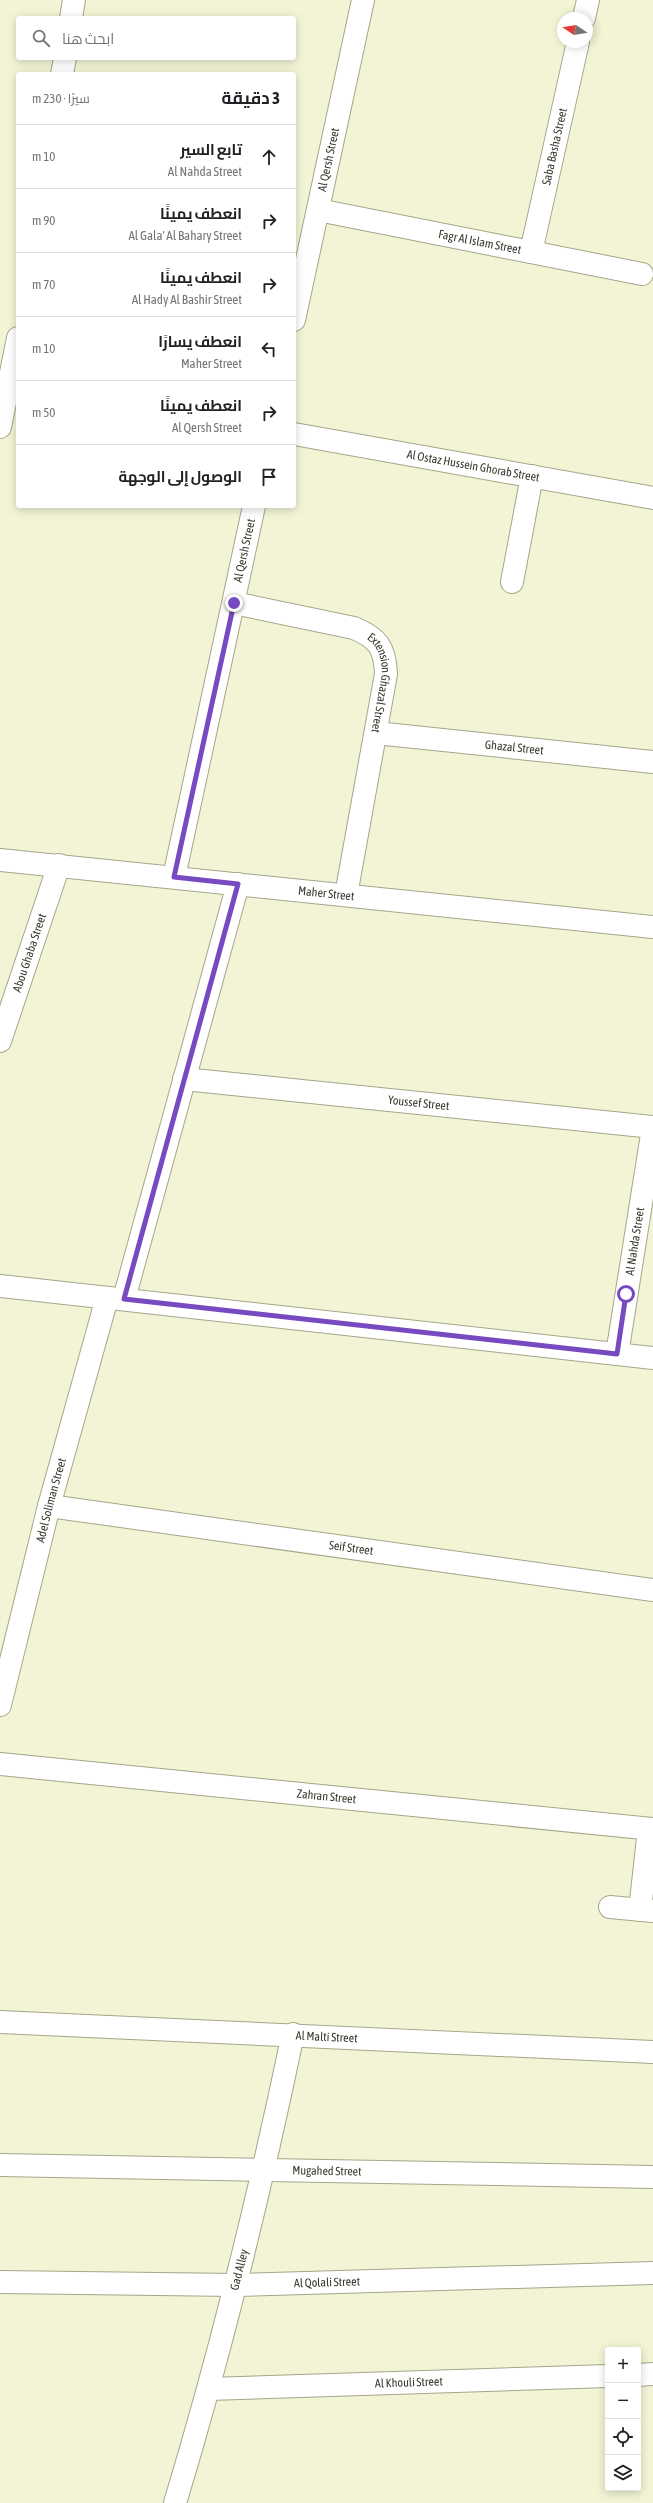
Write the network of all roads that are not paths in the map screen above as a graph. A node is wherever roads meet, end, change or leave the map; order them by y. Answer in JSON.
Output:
{"nodes":[{"id":1,"x":74,"y":0,"type":"edge"},
{"id":2,"x":363,"y":0,"type":"edge"},
{"id":3,"x":588,"y":0,"type":"edge"},
{"id":4,"x":585,"y":12,"type":"edge"},
{"id":5,"x":71,"y":16,"type":"edge"},
{"id":6,"x":577,"y":48,"type":"edge"},
{"id":7,"x":65,"y":60,"type":"edge"},
{"id":8,"x":62,"y":72,"type":"edge"},
{"id":9,"x":318,"y":210,"type":"junction"},
{"id":10,"x":531,"y":252,"type":"junction"},
{"id":11,"x":642,"y":274,"type":"dead end"},
{"id":12,"x":296,"y":311,"type":"edge"},
{"id":13,"x":16,"y":348,"type":"edge"},
{"id":14,"x":9,"y":384,"type":"edge"},
{"id":15,"x":0,"y":427,"type":"edge"},
{"id":16,"x":296,"y":434,"type":"edge"},
{"id":17,"x":532,"y":476,"type":"junction"},
{"id":18,"x":653,"y":498,"type":"edge"},
{"id":19,"x":254,"y":508,"type":"edge"},
{"id":20,"x":512,"y":582,"type":"dead end"},
{"id":21,"x":234,"y":603,"type":"junction"},
{"id":22,"x":376,"y":733,"type":"junction"},
{"id":23,"x":653,"y":762,"type":"edge"},
{"id":24,"x":0,"y":860,"type":"edge"},
{"id":25,"x":59,"y":865,"type":"junction"},
{"id":26,"x":174,"y":877,"type":"junction"},
{"id":27,"x":238,"y":884,"type":"junction"},
{"id":28,"x":346,"y":895,"type":"junction"},
{"id":29,"x":653,"y":927,"type":"edge"},
{"id":30,"x":0,"y":1041,"type":"edge"},
{"id":31,"x":184,"y":1079,"type":"junction"},
{"id":32,"x":653,"y":1128,"type":"edge"},
{"id":33,"x":0,"y":1286,"type":"edge"},
{"id":34,"x":115,"y":1298,"type":"junction"},
{"id":35,"x":617,"y":1354,"type":"junction"},
{"id":36,"x":653,"y":1358,"type":"edge"},
{"id":37,"x":49,"y":1506,"type":"junction"},
{"id":38,"x":653,"y":1590,"type":"edge"},
{"id":39,"x":0,"y":1705,"type":"edge"},
{"id":40,"x":0,"y":1764,"type":"edge"},
{"id":41,"x":651,"y":1829,"type":"edge"},
{"id":42,"x":610,"y":1907,"type":"dead end"},
{"id":43,"x":647,"y":1910,"type":"edge"},
{"id":44,"x":0,"y":2022,"type":"edge"},
{"id":45,"x":293,"y":2034,"type":"junction"},
{"id":46,"x":653,"y":2052,"type":"edge"},
{"id":47,"x":0,"y":2165,"type":"edge"},
{"id":48,"x":265,"y":2170,"type":"junction"},
{"id":49,"x":653,"y":2177,"type":"edge"},
{"id":50,"x":653,"y":2273,"type":"edge"},
{"id":51,"x":0,"y":2282,"type":"edge"},
{"id":52,"x":236,"y":2285,"type":"junction"},
{"id":53,"x":653,"y":2374,"type":"edge"},
{"id":54,"x":641,"y":2375,"type":"edge"},
{"id":55,"x":605,"y":2376,"type":"edge"},
{"id":56,"x":209,"y":2389,"type":"junction"},
{"id":57,"x":175,"y":2503,"type":"edge"}],
"edges":[{"from":1,"to":5,"type":"street"},
{"from":2,"to":9,"type":"street","name":"Al Qersh Street"},
{"from":3,"to":4,"type":"street"},
{"from":6,"to":10,"type":"street","name":"Saba Basha Street"},
{"from":7,"to":8,"type":"street"},
{"from":9,"to":10,"type":"street","name":"Fagr Al Islam Street"},
{"from":9,"to":12,"type":"street","name":"Al Qersh Street"},
{"from":10,"to":11,"type":"street","name":"Fagr Al Islam Street"},
{"from":13,"to":14,"type":"street"},
{"from":14,"to":15,"type":"street"},
{"from":16,"to":17,"type":"street","name":"Al Ostaz Hussein Ghorab Street"},
{"from":17,"to":18,"type":"street","name":"Al Ostaz Hussein Ghorab Street"},
{"from":17,"to":20,"type":"street"},
{"from":19,"to":21,"type":"street","name":"Al Qersh Street"},
{"from":21,"to":22,"type":"street","name":"Extension Ghazal Street"},
{"from":21,"to":26,"type":"street","name":"Al Qersh Street"},
{"from":22,"to":23,"type":"street","name":"Ghazal Street"},
{"from":22,"to":28,"type":"street","name":"Extension Ghazal Street"},
{"from":24,"to":25,"type":"street","name":"Maher Street"},
{"from":25,"to":26,"type":"street","name":"Maher Street"},
{"from":25,"to":30,"type":"street","name":"Abou Ghaba Street"},
{"from":26,"to":27,"type":"street","name":"Maher Street"},
{"from":27,"to":28,"type":"street","name":"Maher Street"},
{"from":27,"to":31,"type":"street","name":"Adel Soliman Street"},
{"from":28,"to":29,"type":"street","name":"Maher Street"},
{"from":31,"to":32,"type":"street","name":"Youssef Street"},
{"from":31,"to":34,"type":"street","name":"Adel Soliman Street"},
{"from":32,"to":35,"type":"street","name":"Al Nahda Street"},
{"from":33,"to":34,"type":"street"},
{"from":34,"to":35,"type":"street"},
{"from":34,"to":37,"type":"street","name":"Adel Soliman Street"},
{"from":35,"to":36,"type":"street"},
{"from":37,"to":38,"type":"street","name":"Seif Street"},
{"from":37,"to":39,"type":"street","name":"Adel Soliman Street"},
{"from":40,"to":41,"type":"street","name":"Zahran Street"},
{"from":41,"to":43,"type":"street"},
{"from":42,"to":43,"type":"street"},
{"from":44,"to":45,"type":"street","name":"Al Malti Street"},
{"from":45,"to":46,"type":"street","name":"Al Malti Street"},
{"from":45,"to":48,"type":"street","name":"Gad Alley"},
{"from":47,"to":48,"type":"street","name":"Mugahed Street"},
{"from":48,"to":49,"type":"street","name":"Mugahed Street"},
{"from":48,"to":52,"type":"street","name":"Gad Alley"},
{"from":50,"to":52,"type":"street","name":"Al Qolali Street"},
{"from":51,"to":52,"type":"street","name":"Al Qolali Street"},
{"from":52,"to":56,"type":"street","name":"Gad Alley"},
{"from":53,"to":54,"type":"street"},
{"from":55,"to":56,"type":"street","name":"Al Khouli Street"},
{"from":56,"to":57,"type":"street","name":"Gad Alley"}]}
